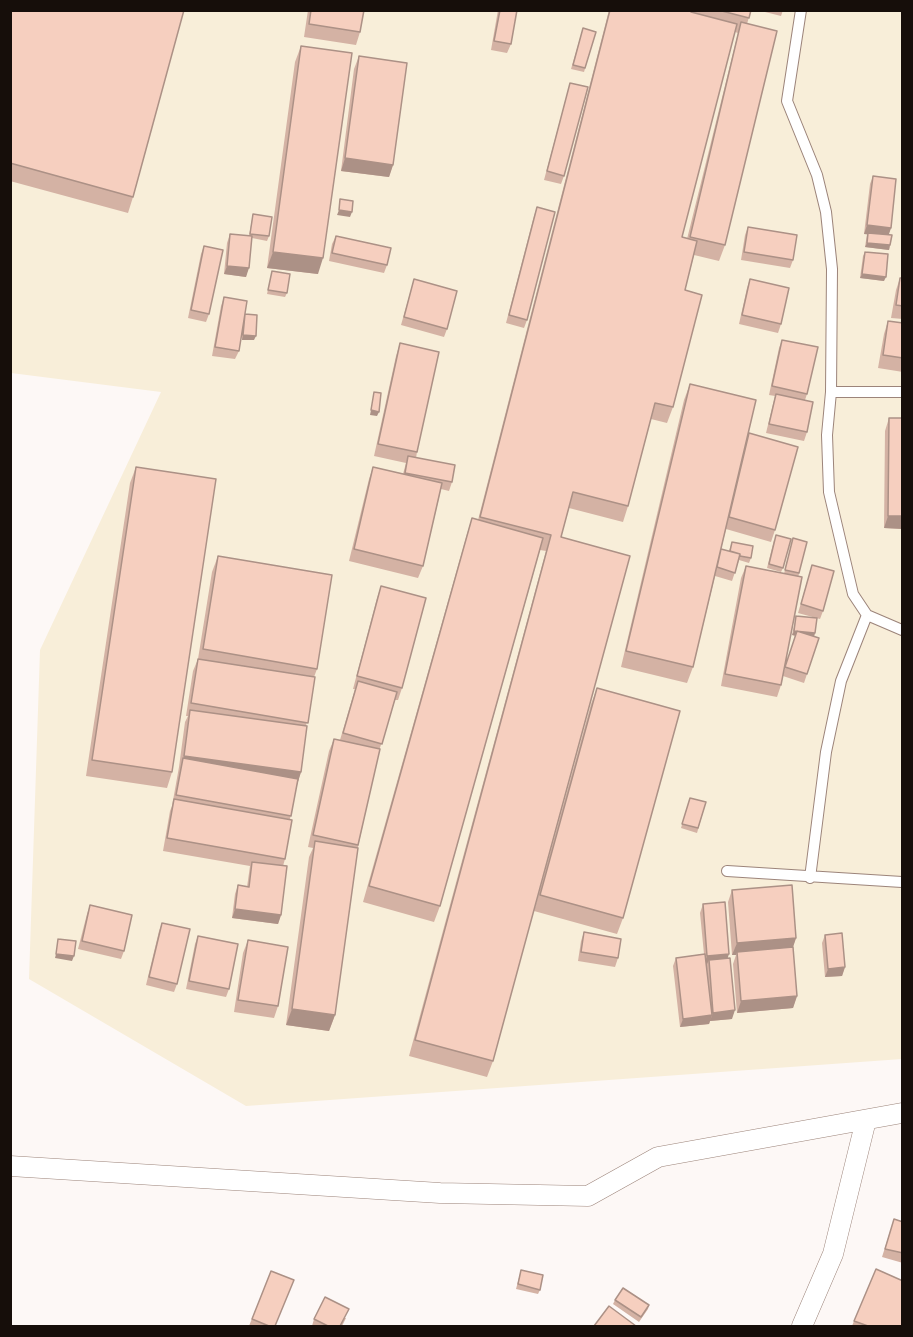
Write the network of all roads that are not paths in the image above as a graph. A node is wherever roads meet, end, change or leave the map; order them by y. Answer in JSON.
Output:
{"nodes":[{"id":1,"x":801,"y":10,"type":"edge"},
{"id":2,"x":831,"y":392,"type":"junction"},
{"id":3,"x":903,"y":392,"type":"edge"},
{"id":4,"x":867,"y":615,"type":"junction"},
{"id":5,"x":903,"y":630,"type":"edge"},
{"id":6,"x":727,"y":871,"type":"dead end"},
{"id":7,"x":810,"y":878,"type":"junction"},
{"id":8,"x":903,"y":882,"type":"edge"},
{"id":9,"x":903,"y":1113,"type":"edge"},
{"id":10,"x":866,"y":1120,"type":"junction"},
{"id":11,"x":10,"y":1166,"type":"edge"},
{"id":12,"x":802,"y":1326,"type":"edge"}],
"edges":[{"from":1,"to":2,"type":"lane"},
{"from":2,"to":3,"type":"lane"},
{"from":2,"to":4,"type":"lane"},
{"from":4,"to":5,"type":"lane"},
{"from":4,"to":7,"type":"lane"},
{"from":6,"to":7,"type":"lane"},
{"from":7,"to":8,"type":"lane"},
{"from":9,"to":10,"type":"street"},
{"from":10,"to":11,"type":"street"},
{"from":10,"to":12,"type":"street"}]}
